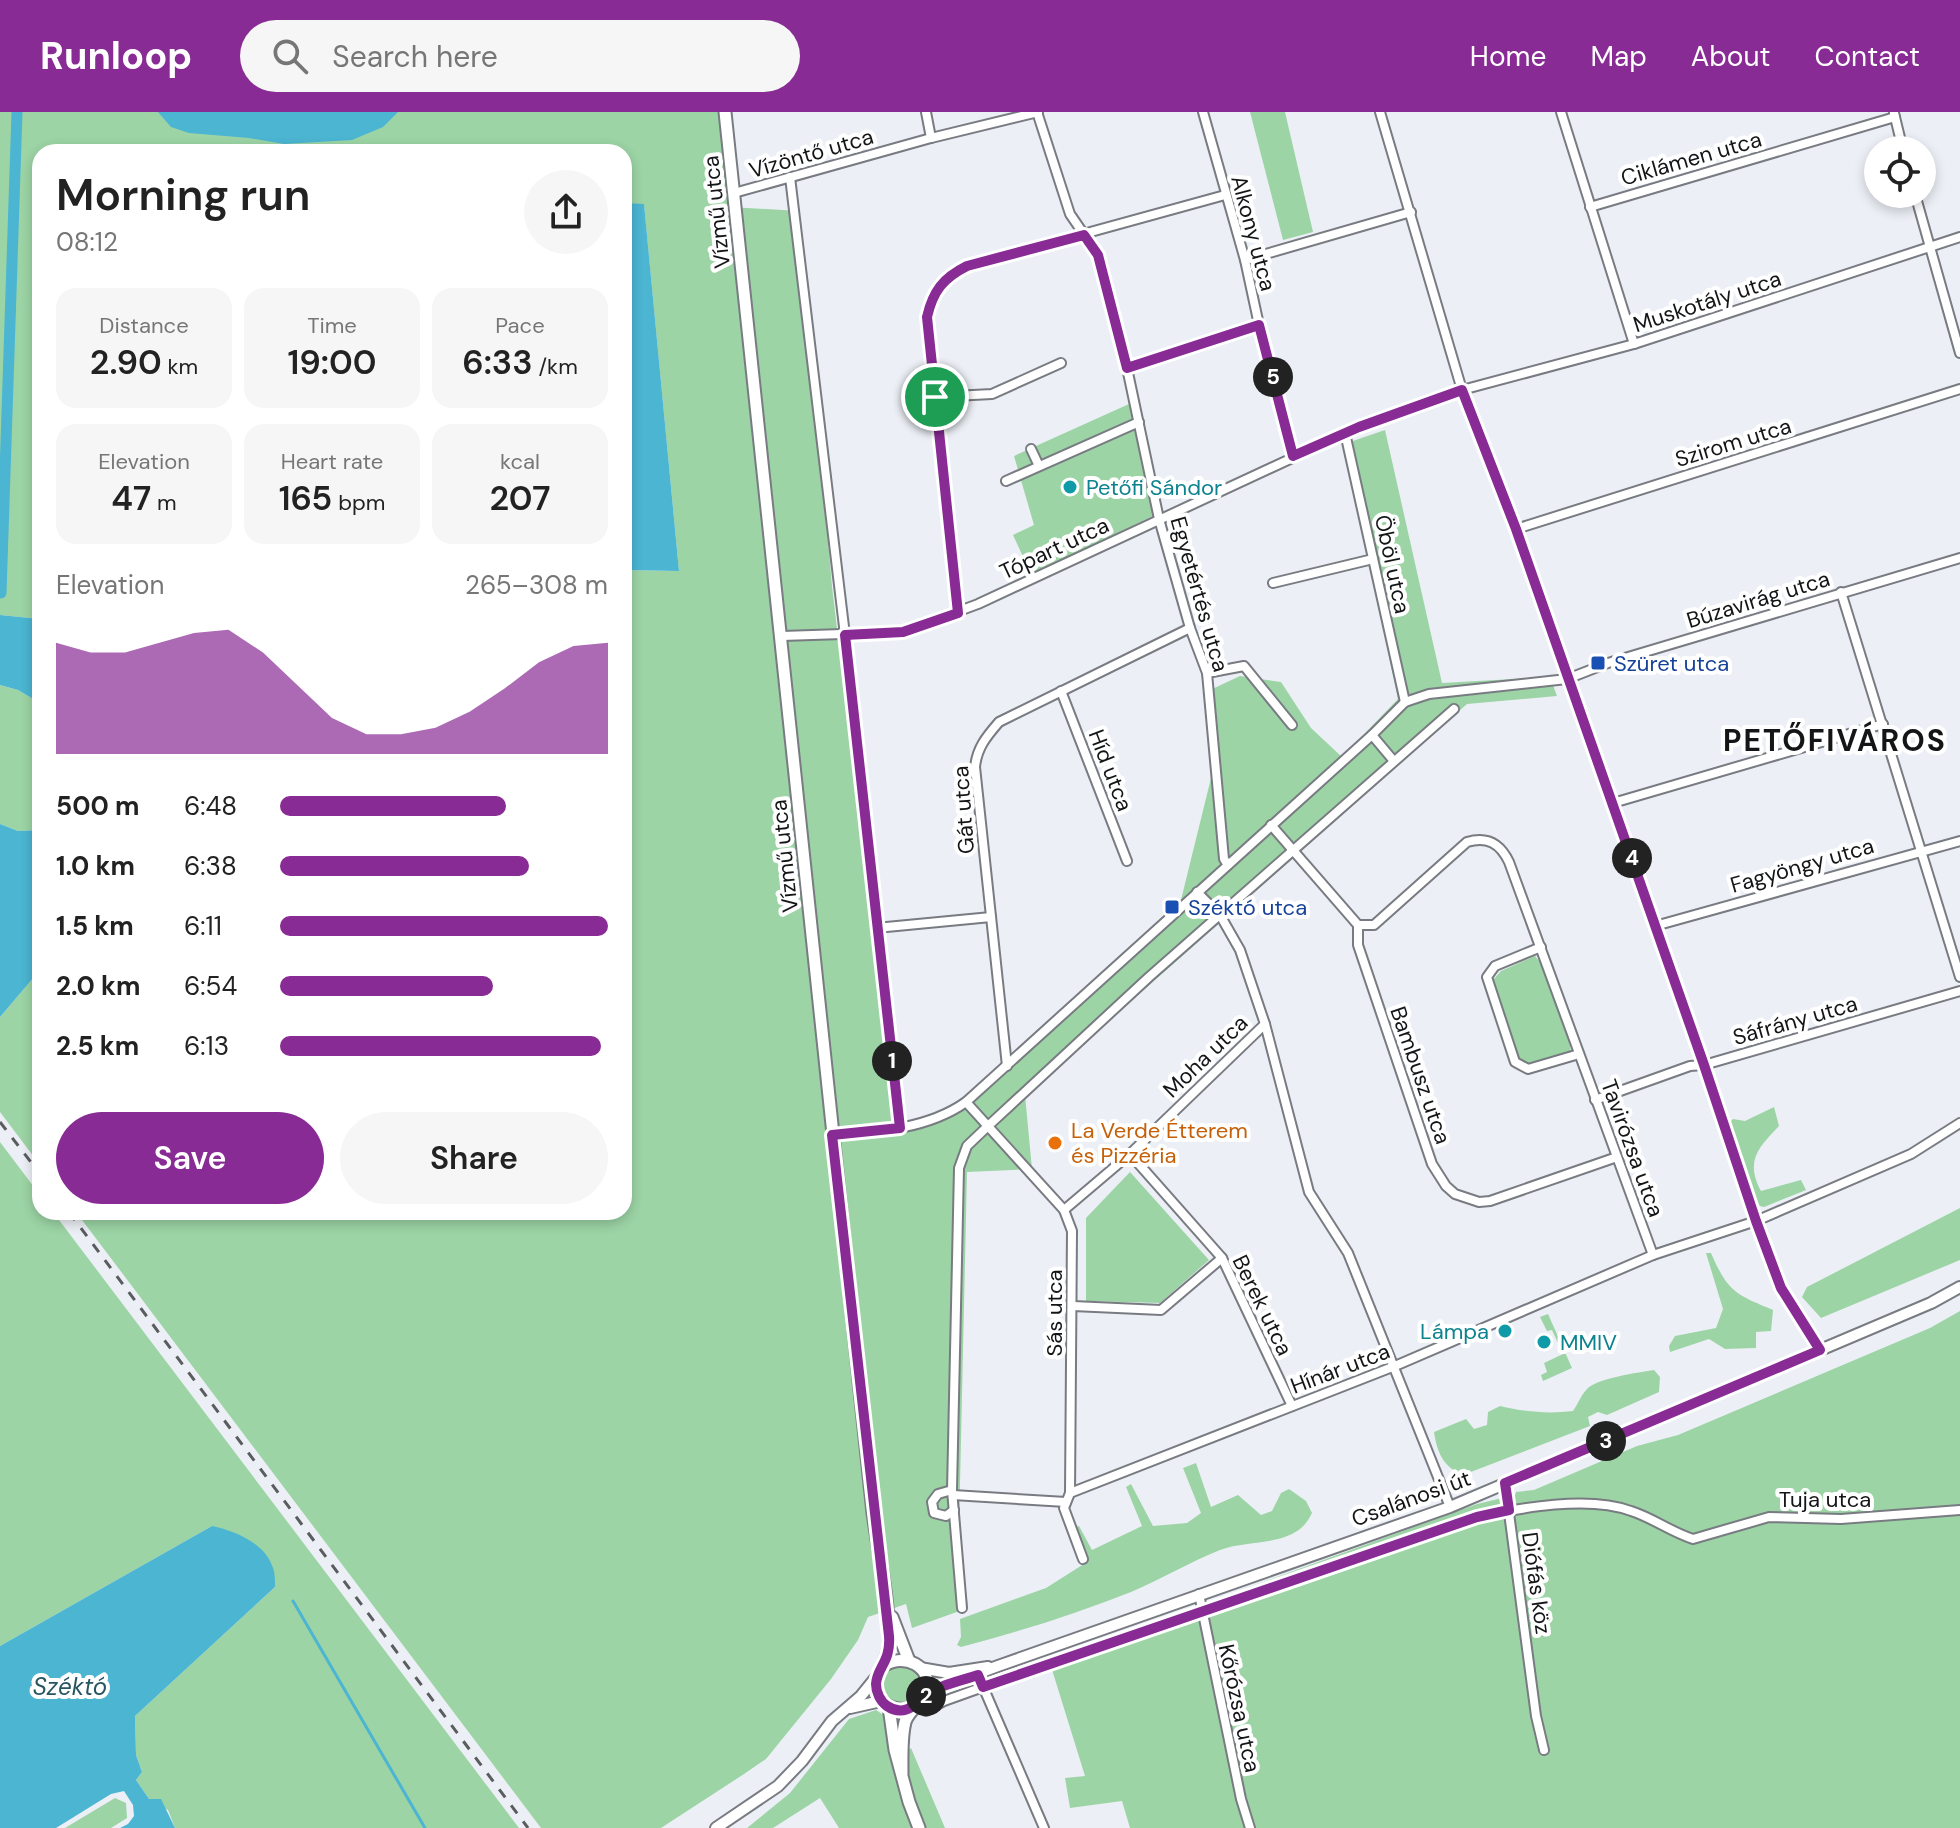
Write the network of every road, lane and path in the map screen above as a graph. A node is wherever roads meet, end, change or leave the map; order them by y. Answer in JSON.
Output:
{"nodes":[{"id":1,"x":725,"y":112,"type":"edge"},
{"id":2,"x":926,"y":112,"type":"edge"},
{"id":3,"x":1038,"y":112,"type":"edge"},
{"id":4,"x":1203,"y":112,"type":"edge"},
{"id":5,"x":1380,"y":112,"type":"edge"},
{"id":6,"x":1561,"y":112,"type":"edge"},
{"id":7,"x":1021,"y":114,"type":"edge"},
{"id":8,"x":1894,"y":115,"type":"edge"},
{"id":9,"x":1899,"y":136,"type":"edge"},
{"id":10,"x":931,"y":138,"type":"junction"},
{"id":11,"x":790,"y":177,"type":"junction"},
{"id":12,"x":734,"y":193,"type":"junction"},
{"id":13,"x":1225,"y":195,"type":"junction"},
{"id":14,"x":1590,"y":207,"type":"junction"},
{"id":15,"x":1919,"y":208,"type":"edge"},
{"id":16,"x":1411,"y":212,"type":"junction"},
{"id":17,"x":1084,"y":235,"type":"junction"},
{"id":18,"x":1960,"y":237,"type":"edge"},
{"id":19,"x":1929,"y":246,"type":"junction"},
{"id":20,"x":1245,"y":260,"type":"junction"},
{"id":21,"x":1259,"y":325,"type":"junction"},
{"id":22,"x":1634,"y":344,"type":"junction"},
{"id":23,"x":1960,"y":353,"type":"edge"},
{"id":24,"x":1061,"y":363,"type":"dead end"},
{"id":25,"x":1127,"y":368,"type":"junction"},
{"id":26,"x":1960,"y":389,"type":"edge"},
{"id":27,"x":1462,"y":390,"type":"junction"},
{"id":28,"x":935,"y":397,"type":"junction"},
{"id":29,"x":1139,"y":422,"type":"junction"},
{"id":30,"x":1345,"y":433,"type":"junction"},
{"id":31,"x":1031,"y":449,"type":"dead end"},
{"id":32,"x":1293,"y":456,"type":"junction"},
{"id":33,"x":1039,"y":466,"type":"junction"},
{"id":34,"x":1006,"y":481,"type":"dead end"},
{"id":35,"x":1159,"y":519,"type":"junction"},
{"id":36,"x":1516,"y":529,"type":"junction"},
{"id":37,"x":1960,"y":558,"type":"edge"},
{"id":38,"x":1373,"y":559,"type":"junction"},
{"id":39,"x":1273,"y":583,"type":"dead end"},
{"id":40,"x":1841,"y":592,"type":"junction"},
{"id":41,"x":958,"y":613,"type":"junction"},
{"id":42,"x":1190,"y":628,"type":"junction"},
{"id":43,"x":845,"y":635,"type":"junction"},
{"id":44,"x":782,"y":636,"type":"junction"},
{"id":45,"x":1207,"y":673,"type":"junction"},
{"id":46,"x":1567,"y":679,"type":"junction"},
{"id":47,"x":1061,"y":691,"type":"junction"},
{"id":48,"x":1405,"y":702,"type":"junction"},
{"id":49,"x":1454,"y":709,"type":"dead end"},
{"id":50,"x":1883,"y":724,"type":"junction"},
{"id":51,"x":1292,"y":725,"type":"dead end"},
{"id":52,"x":1372,"y":735,"type":"junction"},
{"id":53,"x":1393,"y":760,"type":"junction"},
{"id":54,"x":1613,"y":803,"type":"junction"},
{"id":55,"x":1271,"y":825,"type":"junction"},
{"id":56,"x":1960,"y":841,"type":"edge"},
{"id":57,"x":1921,"y":850,"type":"junction"},
{"id":58,"x":1294,"y":852,"type":"junction"},
{"id":59,"x":1127,"y":861,"type":"dead end"},
{"id":60,"x":1228,"y":865,"type":"junction"},
{"id":61,"x":1197,"y":892,"type":"junction"},
{"id":62,"x":1220,"y":915,"type":"junction"},
{"id":63,"x":991,"y":917,"type":"junction"},
{"id":64,"x":1358,"y":925,"type":"junction"},
{"id":65,"x":1655,"y":926,"type":"junction"},
{"id":66,"x":876,"y":928,"type":"junction"},
{"id":67,"x":1541,"y":947,"type":"junction"},
{"id":68,"x":1960,"y":977,"type":"edge"},
{"id":69,"x":1960,"y":991,"type":"edge"},
{"id":70,"x":1265,"y":1024,"type":"junction"},
{"id":71,"x":1579,"y":1054,"type":"junction"},
{"id":72,"x":1704,"y":1065,"type":"junction"},
{"id":73,"x":1007,"y":1066,"type":"junction"},
{"id":74,"x":1595,"y":1100,"type":"junction"},
{"id":75,"x":966,"y":1102,"type":"junction"},
{"id":76,"x":1960,"y":1123,"type":"edge"},
{"id":77,"x":988,"y":1126,"type":"junction"},
{"id":78,"x":900,"y":1128,"type":"junction"},
{"id":79,"x":832,"y":1135,"type":"junction"},
{"id":80,"x":1130,"y":1154,"type":"junction"},
{"id":81,"x":1617,"y":1157,"type":"junction"},
{"id":82,"x":1064,"y":1210,"type":"junction"},
{"id":83,"x":1756,"y":1221,"type":"junction"},
{"id":84,"x":1653,"y":1255,"type":"junction"},
{"id":85,"x":1222,"y":1258,"type":"junction"},
{"id":86,"x":1960,"y":1287,"type":"edge"},
{"id":87,"x":1073,"y":1306,"type":"junction"},
{"id":88,"x":1820,"y":1350,"type":"junction"},
{"id":89,"x":1395,"y":1366,"type":"junction"},
{"id":90,"x":1292,"y":1406,"type":"junction"},
{"id":91,"x":1505,"y":1483,"type":"junction"},
{"id":92,"x":952,"y":1492,"type":"junction"},
{"id":93,"x":1068,"y":1497,"type":"junction"},
{"id":94,"x":1450,"y":1507,"type":"junction"},
{"id":95,"x":954,"y":1510,"type":"junction"},
{"id":96,"x":1509,"y":1510,"type":"junction"},
{"id":97,"x":1960,"y":1510,"type":"edge"},
{"id":98,"x":1083,"y":1559,"type":"dead end"},
{"id":99,"x":1199,"y":1594,"type":"junction"},
{"id":100,"x":885,"y":1596,"type":"junction"},
{"id":101,"x":962,"y":1608,"type":"dead end"},
{"id":102,"x":1202,"y":1612,"type":"junction"},
{"id":103,"x":909,"y":1661,"type":"junction"},
{"id":104,"x":998,"y":1666,"type":"junction"},
{"id":105,"x":920,"y":1668,"type":"junction"},
{"id":106,"x":882,"y":1670,"type":"junction"},
{"id":107,"x":978,"y":1675,"type":"junction"},
{"id":108,"x":983,"y":1687,"type":"junction"},
{"id":109,"x":885,"y":1704,"type":"junction"},
{"id":110,"x":924,"y":1705,"type":"junction"},
{"id":111,"x":912,"y":1708,"type":"junction"},
{"id":112,"x":844,"y":1709,"type":"junction"},
{"id":113,"x":1544,"y":1750,"type":"dead end"},
{"id":114,"x":902,"y":1773,"type":"junction"},
{"id":115,"x":721,"y":1826,"type":"edge"},
{"id":116,"x":919,"y":1828,"type":"edge"},
{"id":117,"x":1044,"y":1828,"type":"edge"},
{"id":118,"x":1250,"y":1828,"type":"edge"}],
"edges":[{"from":1,"to":12,"type":"main road","name":"Vízmű utca"},
{"from":2,"to":10,"type":"street"},
{"from":3,"to":7,"type":"street","name":"Vízöntő utca"},
{"from":3,"to":17,"type":"street","name":"Egyetértés utca"},
{"from":4,"to":13,"type":"street","name":"Alkony utca"},
{"from":5,"to":16,"type":"street"},
{"from":6,"to":14,"type":"street"},
{"from":7,"to":10,"type":"street","name":"Vízöntő utca"},
{"from":8,"to":9,"type":"street"},
{"from":8,"to":14,"type":"street","name":"Ciklámen utca"},
{"from":10,"to":11,"type":"street","name":"Vízöntő utca"},
{"from":11,"to":12,"type":"street","name":"Vízöntő utca"},
{"from":11,"to":43,"type":"street"},
{"from":12,"to":44,"type":"main road","name":"Vízmű utca"},
{"from":13,"to":17,"type":"street"},
{"from":13,"to":20,"type":"street","name":"Alkony utca"},
{"from":14,"to":22,"type":"street"},
{"from":15,"to":19,"type":"street"},
{"from":16,"to":20,"type":"street"},
{"from":16,"to":27,"type":"street"},
{"from":17,"to":25,"type":"street","name":"Egyetértés utca"},
{"from":17,"to":28,"type":"street"},
{"from":18,"to":19,"type":"street","name":"Muskotály utca"},
{"from":19,"to":22,"type":"street","name":"Muskotály utca"},
{"from":19,"to":23,"type":"street"},
{"from":20,"to":21,"type":"street","name":"Alkony utca"},
{"from":21,"to":25,"type":"street"},
{"from":21,"to":32,"type":"street","name":"Alkony utca"},
{"from":22,"to":27,"type":"street","name":"Muskotály utca"},
{"from":24,"to":28,"type":"street"},
{"from":25,"to":29,"type":"street","name":"Egyetértés utca"},
{"from":26,"to":36,"type":"street","name":"Szirom utca"},
{"from":27,"to":30,"type":"street","name":"Tópart utca"},
{"from":27,"to":36,"type":"street"},
{"from":28,"to":41,"type":"street"},
{"from":29,"to":33,"type":"street"},
{"from":29,"to":35,"type":"street","name":"Egyetértés utca"},
{"from":30,"to":32,"type":"street","name":"Tópart utca"},
{"from":30,"to":38,"type":"street","name":"Öböl utca"},
{"from":31,"to":33,"type":"street"},
{"from":32,"to":35,"type":"street","name":"Tópart utca"},
{"from":33,"to":34,"type":"street"},
{"from":35,"to":41,"type":"street","name":"Tópart utca"},
{"from":35,"to":42,"type":"street","name":"Egyetértés utca"},
{"from":36,"to":46,"type":"street"},
{"from":37,"to":40,"type":"street","name":"Búzavirág utca"},
{"from":38,"to":39,"type":"street"},
{"from":38,"to":48,"type":"street","name":"Öböl utca"},
{"from":40,"to":46,"type":"street","name":"Búzavirág utca"},
{"from":40,"to":50,"type":"street"},
{"from":41,"to":43,"type":"street","name":"Tópart utca"},
{"from":42,"to":45,"type":"street","name":"Egyetértés utca"},
{"from":42,"to":47,"type":"street","name":"Gát utca"},
{"from":43,"to":44,"type":"street","name":"Tópart utca"},
{"from":43,"to":66,"type":"street"},
{"from":44,"to":79,"type":"main road","name":"Vízmű utca"},
{"from":45,"to":51,"type":"street"},
{"from":45,"to":60,"type":"street","name":"Egyetértés utca"},
{"from":46,"to":48,"type":"street"},
{"from":46,"to":54,"type":"street"},
{"from":47,"to":59,"type":"street","name":"Híd utca"},
{"from":47,"to":63,"type":"street","name":"Gát utca"},
{"from":48,"to":52,"type":"street"},
{"from":49,"to":53,"type":"street"},
{"from":50,"to":54,"type":"street"},
{"from":50,"to":57,"type":"street"},
{"from":52,"to":53,"type":"street"},
{"from":52,"to":55,"type":"street"},
{"from":53,"to":58,"type":"street"},
{"from":54,"to":65,"type":"street"},
{"from":55,"to":58,"type":"street"},
{"from":55,"to":60,"type":"street"},
{"from":56,"to":57,"type":"street","name":"Fagyöngy utca"},
{"from":57,"to":65,"type":"street","name":"Fagyöngy utca"},
{"from":57,"to":68,"type":"street"},
{"from":58,"to":62,"type":"street"},
{"from":58,"to":64,"type":"street"},
{"from":60,"to":61,"type":"street"},
{"from":61,"to":62,"type":"street"},
{"from":61,"to":73,"type":"street"},
{"from":62,"to":70,"type":"street"},
{"from":62,"to":77,"type":"street"},
{"from":63,"to":66,"type":"street"},
{"from":63,"to":73,"type":"street","name":"Gát utca"},
{"from":64,"to":67,"type":"street","name":"Tavirózsa utca"},
{"from":64,"to":81,"type":"street","name":"Bambusz utca"},
{"from":65,"to":72,"type":"street"},
{"from":66,"to":78,"type":"street"},
{"from":67,"to":71,"type":"street","name":"Tavirózsa utca"},
{"from":67,"to":71,"type":"street"},
{"from":69,"to":72,"type":"street","name":"Sáfrány utca"},
{"from":70,"to":80,"type":"street","name":"Moha utca"},
{"from":70,"to":89,"type":"street"},
{"from":71,"to":74,"type":"street","name":"Tavirózsa utca"},
{"from":72,"to":74,"type":"street","name":"Sáfrány utca"},
{"from":72,"to":83,"type":"street"},
{"from":73,"to":75,"type":"street"},
{"from":74,"to":81,"type":"street","name":"Tavirózsa utca"},
{"from":75,"to":77,"type":"street"},
{"from":75,"to":78,"type":"street"},
{"from":76,"to":83,"type":"street","name":"Hínár utca"},
{"from":77,"to":82,"type":"street"},
{"from":77,"to":92,"type":"street"},
{"from":78,"to":79,"type":"street"},
{"from":79,"to":100,"type":"main road","name":"Vízmű utca"},
{"from":80,"to":82,"type":"street","name":"Moha utca"},
{"from":80,"to":85,"type":"street","name":"Berek utca"},
{"from":81,"to":84,"type":"street","name":"Tavirózsa utca"},
{"from":82,"to":87,"type":"street","name":"Sás utca"},
{"from":83,"to":84,"type":"street","name":"Hínár utca"},
{"from":83,"to":88,"type":"street"},
{"from":84,"to":89,"type":"street","name":"Hínár utca"},
{"from":85,"to":87,"type":"street"},
{"from":85,"to":90,"type":"street","name":"Berek utca"},
{"from":86,"to":88,"type":"street","name":"Csalánosi út"},
{"from":87,"to":93,"type":"street","name":"Sás utca"},
{"from":88,"to":91,"type":"street","name":"Csalánosi út"},
{"from":89,"to":90,"type":"street","name":"Hínár utca"},
{"from":89,"to":94,"type":"street"},
{"from":90,"to":93,"type":"street","name":"Hínár utca"},
{"from":91,"to":94,"type":"street","name":"Csalánosi út"},
{"from":91,"to":96,"type":"street","name":"Diófás köz"},
{"from":92,"to":93,"type":"street"},
{"from":92,"to":95,"type":"street"},
{"from":92,"to":95,"type":"street"},
{"from":93,"to":98,"type":"street","name":"Sás utca"},
{"from":94,"to":99,"type":"street","name":"Csalánosi út"},
{"from":95,"to":101,"type":"street"},
{"from":96,"to":97,"type":"street","name":"Tuja utca"},
{"from":96,"to":102,"type":"street","name":"Tuja utca"},
{"from":96,"to":113,"type":"street","name":"Diófás köz"},
{"from":99,"to":102,"type":"street","name":"Kőrózsa utca"},
{"from":99,"to":104,"type":"street","name":"Csalánosi út"},
{"from":100,"to":103,"type":"main road"},
{"from":100,"to":106,"type":"main road"},
{"from":102,"to":108,"type":"street","name":"Tuja utca"},
{"from":102,"to":118,"type":"street","name":"Kőrózsa utca"},
{"from":103,"to":105,"type":"main road"},
{"from":103,"to":106,"type":"main road"},
{"from":104,"to":105,"type":"street","name":"Csalánosi út"},
{"from":104,"to":107,"type":"street","name":"Csalánosi út"},
{"from":105,"to":110,"type":"main road"},
{"from":106,"to":109,"type":"main road"},
{"from":106,"to":112,"type":"street"},
{"from":107,"to":108,"type":"street"},
{"from":107,"to":110,"type":"street","name":"Csalánosi út"},
{"from":108,"to":110,"type":"street","name":"Tuja utca"},
{"from":108,"to":117,"type":"street"},
{"from":109,"to":111,"type":"main road"},
{"from":109,"to":112,"type":"street"},
{"from":109,"to":114,"type":"main road"},
{"from":110,"to":111,"type":"main road"},
{"from":111,"to":114,"type":"main road"},
{"from":112,"to":115,"type":"street"},
{"from":114,"to":116,"type":"main road"}]}
